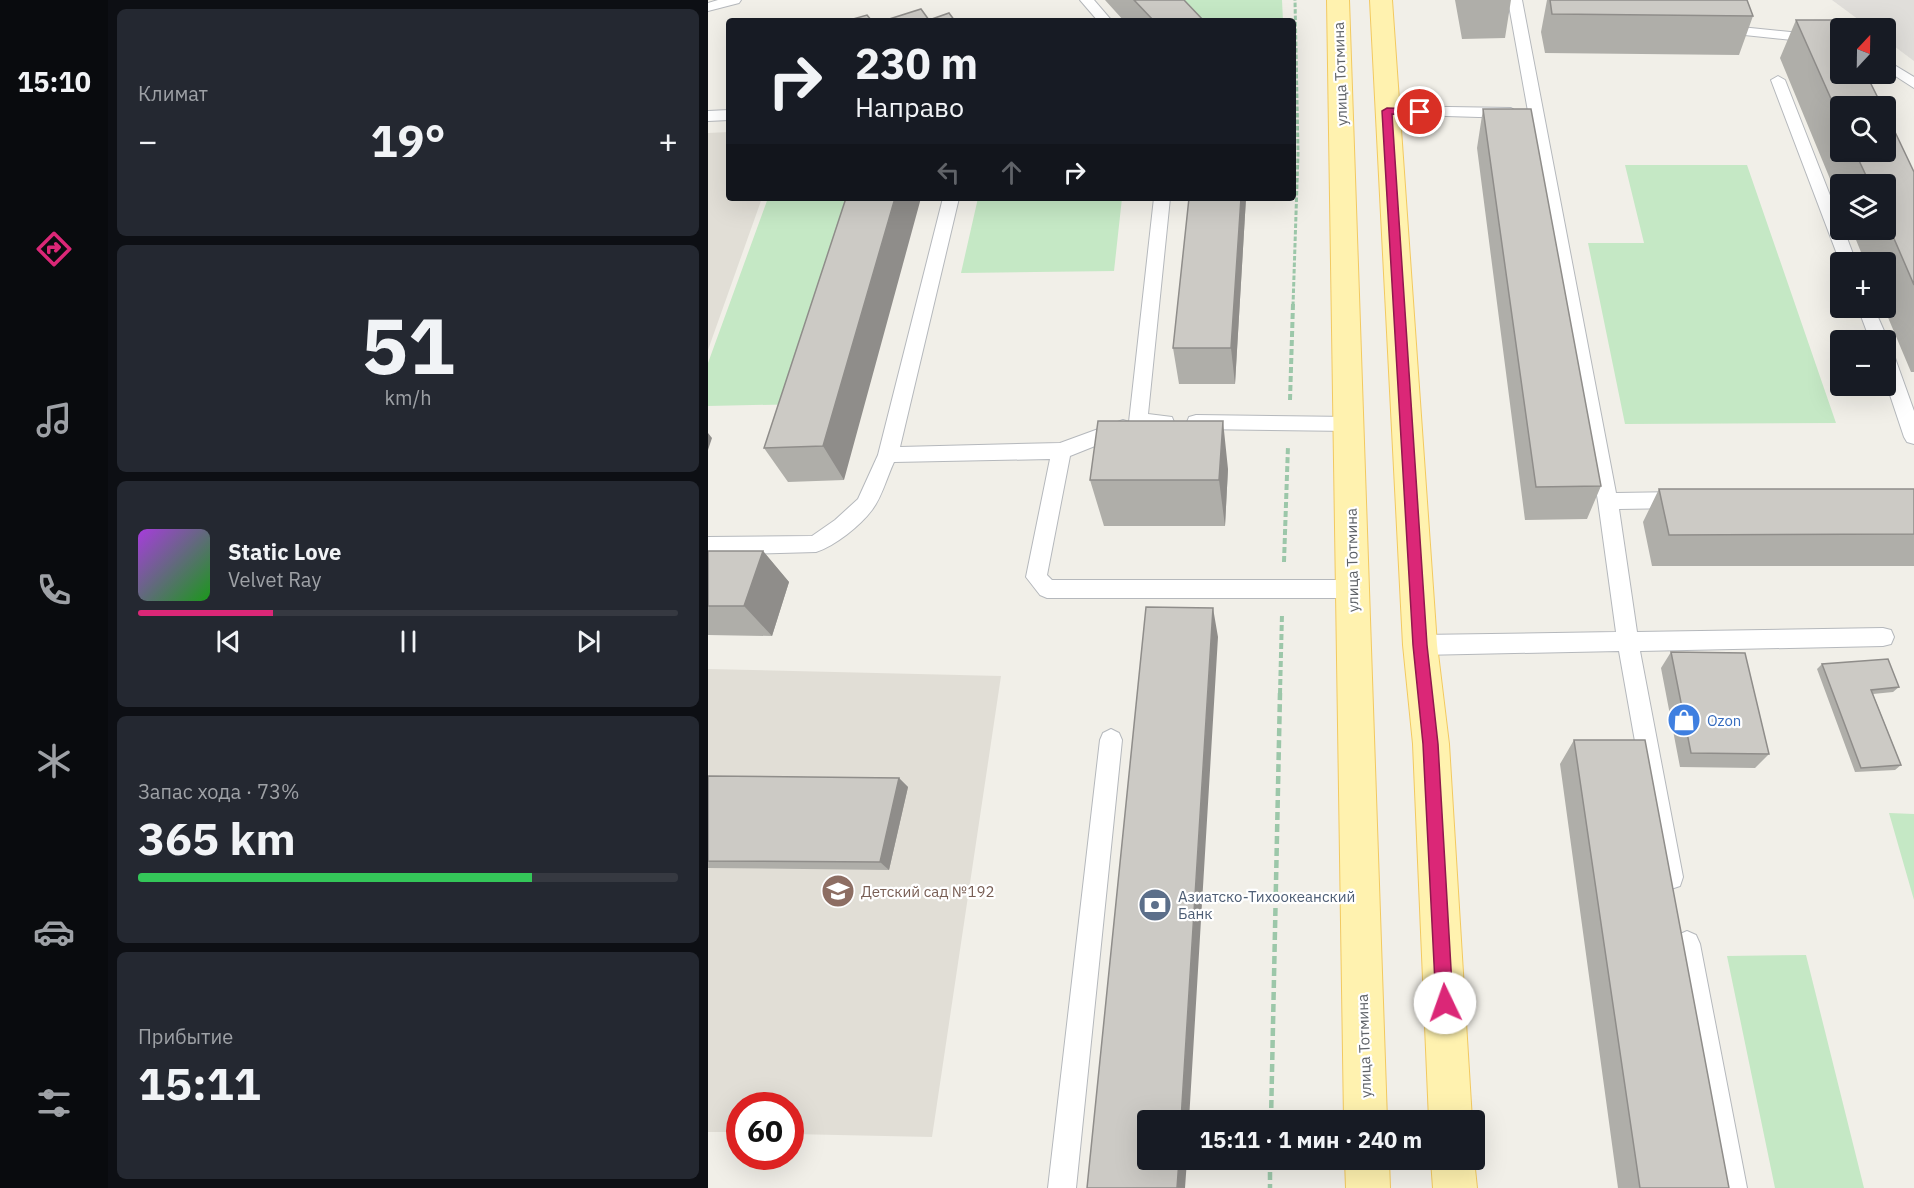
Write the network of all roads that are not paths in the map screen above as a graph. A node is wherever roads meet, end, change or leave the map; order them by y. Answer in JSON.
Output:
{"nodes":[{"id":1,"x":734,"y":0,"type":"edge"},
{"id":2,"x":1087,"y":0,"type":"edge"},
{"id":3,"x":1338,"y":0,"type":"edge"},
{"id":4,"x":1381,"y":0,"type":"edge"},
{"id":5,"x":1515,"y":0,"type":"edge"},
{"id":6,"x":708,"y":7,"type":"edge"},
{"id":7,"x":1103,"y":18,"type":"edge"},
{"id":8,"x":1710,"y":29,"type":"edge"},
{"id":9,"x":1830,"y":40,"type":"edge"},
{"id":10,"x":1896,"y":71,"type":"edge"},
{"id":11,"x":1778,"y":80,"type":"dead end"},
{"id":12,"x":1914,"y":84,"type":"edge"},
{"id":13,"x":1387,"y":111,"type":"junction"},
{"id":14,"x":710,"y":113,"type":"edge"},
{"id":15,"x":1535,"y":113,"type":"junction"},
{"id":16,"x":726,"y":115,"type":"edge"},
{"id":17,"x":950,"y":201,"type":"edge"},
{"id":18,"x":1162,"y":201,"type":"edge"},
{"id":19,"x":1844,"y":252,"type":"edge"},
{"id":20,"x":1896,"y":386,"type":"edge"},
{"id":21,"x":1138,"y":421,"type":"junction"},
{"id":22,"x":1350,"y":424,"type":"junction"},
{"id":23,"x":1914,"y":437,"type":"edge"},
{"id":24,"x":1061,"y":451,"type":"junction"},
{"id":25,"x":888,"y":455,"type":"junction"},
{"id":26,"x":1702,"y":500,"type":"edge"},
{"id":27,"x":1608,"y":501,"type":"junction"},
{"id":28,"x":708,"y":546,"type":"edge"},
{"id":29,"x":1352,"y":590,"type":"junction"},
{"id":30,"x":1883,"y":637,"type":"dead end"},
{"id":31,"x":1628,"y":643,"type":"junction"},
{"id":32,"x":1420,"y":645,"type":"junction"},
{"id":33,"x":1112,"y":740,"type":"dead end"},
{"id":34,"x":1671,"y":877,"type":"edge"},
{"id":35,"x":1688,"y":944,"type":"dead end"},
{"id":36,"x":1366,"y":1110,"type":"edge"},
{"id":37,"x":1450,"y":1110,"type":"edge"},
{"id":38,"x":1367,"y":1170,"type":"edge"},
{"id":39,"x":1454,"y":1170,"type":"edge"},
{"id":40,"x":1062,"y":1188,"type":"edge"},
{"id":41,"x":1368,"y":1188,"type":"edge"},
{"id":42,"x":1455,"y":1188,"type":"edge"},
{"id":43,"x":1733,"y":1188,"type":"edge"}],
"edges":[{"from":1,"to":6,"type":"lane"},
{"from":2,"to":7,"type":"lane"},
{"from":3,"to":22,"type":"main road","name":"улица Тотмина"},
{"from":4,"to":13,"type":"main road"},
{"from":5,"to":15,"type":"lane"},
{"from":8,"to":9,"type":"lane"},
{"from":10,"to":12,"type":"lane"},
{"from":11,"to":19,"type":"lane"},
{"from":13,"to":15,"type":"lane"},
{"from":13,"to":32,"type":"main road"},
{"from":14,"to":16,"type":"lane"},
{"from":15,"to":27,"type":"lane"},
{"from":17,"to":25,"type":"lane"},
{"from":18,"to":21,"type":"lane"},
{"from":20,"to":23,"type":"lane"},
{"from":21,"to":22,"type":"lane"},
{"from":21,"to":24,"type":"lane"},
{"from":22,"to":29,"type":"main road","name":"улица Тотмина"},
{"from":24,"to":25,"type":"lane"},
{"from":24,"to":29,"type":"lane"},
{"from":25,"to":28,"type":"lane"},
{"from":26,"to":27,"type":"lane"},
{"from":27,"to":31,"type":"lane"},
{"from":29,"to":36,"type":"main road","name":"улица Тотмина"},
{"from":30,"to":31,"type":"lane"},
{"from":31,"to":32,"type":"lane"},
{"from":31,"to":34,"type":"lane"},
{"from":32,"to":37,"type":"main road"},
{"from":33,"to":40,"type":"lane"},
{"from":35,"to":43,"type":"lane"},
{"from":38,"to":41,"type":"main road"},
{"from":39,"to":42,"type":"main road"}]}
